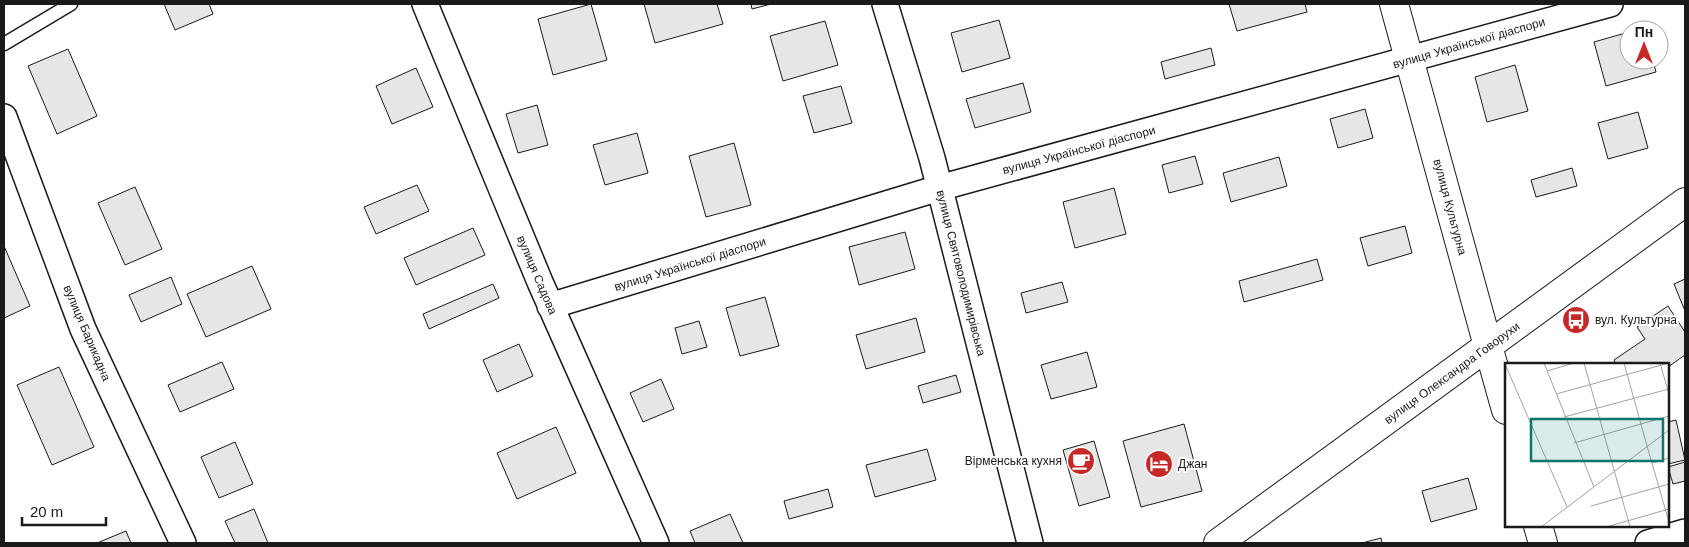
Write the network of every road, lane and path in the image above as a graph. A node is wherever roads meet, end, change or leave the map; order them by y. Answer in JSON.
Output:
{"nodes":[{"id":1,"x":71,"y":4,"type":"edge"},
{"id":2,"x":425,"y":4,"type":"edge"},
{"id":3,"x":885,"y":4,"type":"edge"},
{"id":4,"x":1394,"y":4,"type":"edge"},
{"id":5,"x":1610,"y":4,"type":"edge"},
{"id":6,"x":4,"y":44,"type":"edge"},
{"id":7,"x":1410,"y":59,"type":"junction"},
{"id":8,"x":4,"y":117,"type":"edge"},
{"id":9,"x":939,"y":188,"type":"junction"},
{"id":10,"x":1685,"y":202,"type":"edge"},
{"id":11,"x":550,"y":306,"type":"junction"},
{"id":12,"x":1488,"y":346,"type":"junction"},
{"id":13,"x":1505,"y":406,"type":"edge"},
{"id":14,"x":1538,"y":527,"type":"edge"},
{"id":15,"x":1685,"y":532,"type":"edge"},
{"id":16,"x":183,"y":543,"type":"edge"},
{"id":17,"x":656,"y":543,"type":"edge"},
{"id":18,"x":1030,"y":543,"type":"edge"},
{"id":19,"x":1218,"y":543,"type":"edge"},
{"id":20,"x":1543,"y":543,"type":"edge"},
{"id":21,"x":1648,"y":543,"type":"edge"}],
"edges":[{"from":1,"to":6,"type":"lane"},
{"from":2,"to":11,"type":"street","name":"вулиця Садова"},
{"from":3,"to":9,"type":"street","name":"вулиця Святоволодимирівська"},
{"from":4,"to":7,"type":"main road","name":"вулиця Культурна"},
{"from":5,"to":7,"type":"street","name":"вулиця Української діаспори"},
{"from":7,"to":9,"type":"street","name":"вулиця Української діаспори"},
{"from":7,"to":12,"type":"main road","name":"вулиця Культурна"},
{"from":8,"to":16,"type":"street","name":"вулиця Барикадна"},
{"from":9,"to":11,"type":"street","name":"вулиця Української діаспори"},
{"from":9,"to":18,"type":"street","name":"вулиця Святоволодимирівська"},
{"from":10,"to":12,"type":"main road","name":"вулиця Олександра Говорухи"},
{"from":11,"to":17,"type":"street","name":"вулиця Садова"},
{"from":12,"to":13,"type":"main road","name":"вулиця Культурна"},
{"from":12,"to":19,"type":"main road","name":"вулиця Олександра Говорухи"},
{"from":14,"to":20,"type":"main road"},
{"from":15,"to":21,"type":"street"}]}
